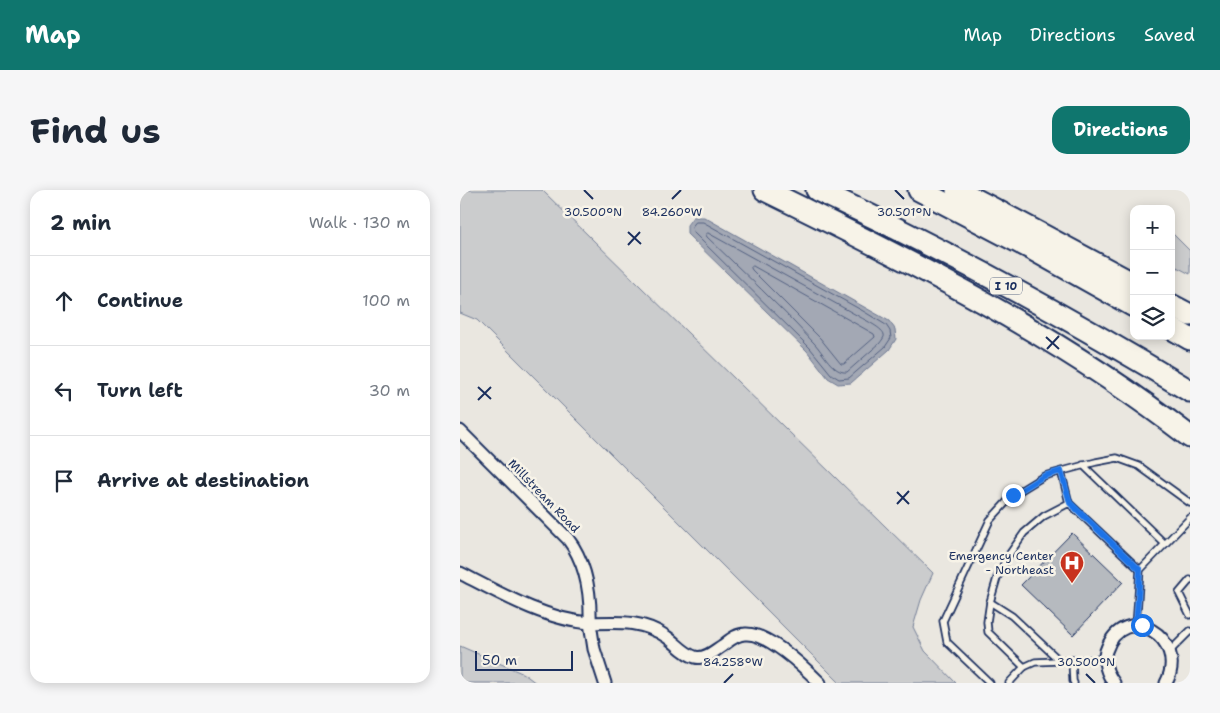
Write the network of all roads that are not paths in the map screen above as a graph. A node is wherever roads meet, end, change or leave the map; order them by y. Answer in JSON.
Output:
{"nodes":[{"id":1,"x":765,"y":190,"type":"edge"},
{"id":2,"x":818,"y":190,"type":"edge"},
{"id":3,"x":918,"y":190,"type":"edge"},
{"id":4,"x":956,"y":190,"type":"edge"},
{"id":5,"x":1130,"y":282,"type":"edge"},
{"id":6,"x":1130,"y":304,"type":"edge"},
{"id":7,"x":1175,"y":307,"type":"edge"},
{"id":8,"x":1190,"y":315,"type":"edge"},
{"id":9,"x":1175,"y":330,"type":"edge"},
{"id":10,"x":1190,"y":339,"type":"edge"},
{"id":11,"x":1190,"y":391,"type":"edge"},
{"id":12,"x":460,"y":431,"type":"edge"},
{"id":13,"x":1190,"y":437,"type":"edge"},
{"id":14,"x":1083,"y":465,"type":"junction"},
{"id":15,"x":1061,"y":471,"type":"junction"},
{"id":16,"x":1070,"y":503,"type":"junction"},
{"id":17,"x":1190,"y":503,"type":"edge"},
{"id":18,"x":1190,"y":518,"type":"edge"},
{"id":19,"x":1165,"y":544,"type":"junction"},
{"id":20,"x":1140,"y":570,"type":"junction"},
{"id":21,"x":460,"y":573,"type":"edge"},
{"id":22,"x":1190,"y":580,"type":"edge"},
{"id":23,"x":990,"y":602,"type":"junction"},
{"id":24,"x":1190,"y":615,"type":"edge"},
{"id":25,"x":590,"y":622,"type":"junction"},
{"id":26,"x":1136,"y":626,"type":"junction"},
{"id":27,"x":1190,"y":631,"type":"edge"},
{"id":28,"x":1172,"y":650,"type":"junction"},
{"id":29,"x":1105,"y":659,"type":"junction"},
{"id":30,"x":1072,"y":660,"type":"junction"},
{"id":31,"x":1060,"y":661,"type":"junction"},
{"id":32,"x":1024,"y":667,"type":"junction"},
{"id":33,"x":605,"y":683,"type":"edge"},
{"id":34,"x":820,"y":683,"type":"edge"},
{"id":35,"x":990,"y":683,"type":"edge"},
{"id":36,"x":1009,"y":683,"type":"edge"},
{"id":37,"x":1074,"y":683,"type":"edge"},
{"id":38,"x":1114,"y":683,"type":"edge"},
{"id":39,"x":1166,"y":683,"type":"edge"}],
"edges":[{"from":1,"to":13,"type":"highway"},
{"from":2,"to":11,"type":"highway","number":"I 10"},
{"from":3,"to":6,"type":"highway"},
{"from":4,"to":5,"type":"highway"},
{"from":7,"to":8,"type":"highway"},
{"from":9,"to":10,"type":"highway"},
{"from":12,"to":25,"type":"street","name":"Millstream Road"},
{"from":14,"to":15,"type":"lane"},
{"from":14,"to":17,"type":"lane"},
{"from":14,"to":19,"type":"lane"},
{"from":15,"to":16,"type":"lane"},
{"from":15,"to":35,"type":"lane"},
{"from":16,"to":20,"type":"lane"},
{"from":16,"to":23,"type":"lane"},
{"from":18,"to":19,"type":"lane"},
{"from":19,"to":20,"type":"lane"},
{"from":20,"to":26,"type":"lane"},
{"from":21,"to":25,"type":"street"},
{"from":22,"to":24,"type":"lane"},
{"from":23,"to":31,"type":"lane"},
{"from":23,"to":32,"type":"lane"},
{"from":25,"to":33,"type":"street","name":"Millstream Road"},
{"from":25,"to":34,"type":"street"},
{"from":26,"to":28,"type":"street"},
{"from":26,"to":29,"type":"street"},
{"from":27,"to":28,"type":"lane"},
{"from":28,"to":39,"type":"street"},
{"from":29,"to":30,"type":"lane"},
{"from":29,"to":38,"type":"street"},
{"from":30,"to":31,"type":"lane"},
{"from":30,"to":37,"type":"lane"},
{"from":31,"to":32,"type":"lane"},
{"from":32,"to":36,"type":"lane"}]}
